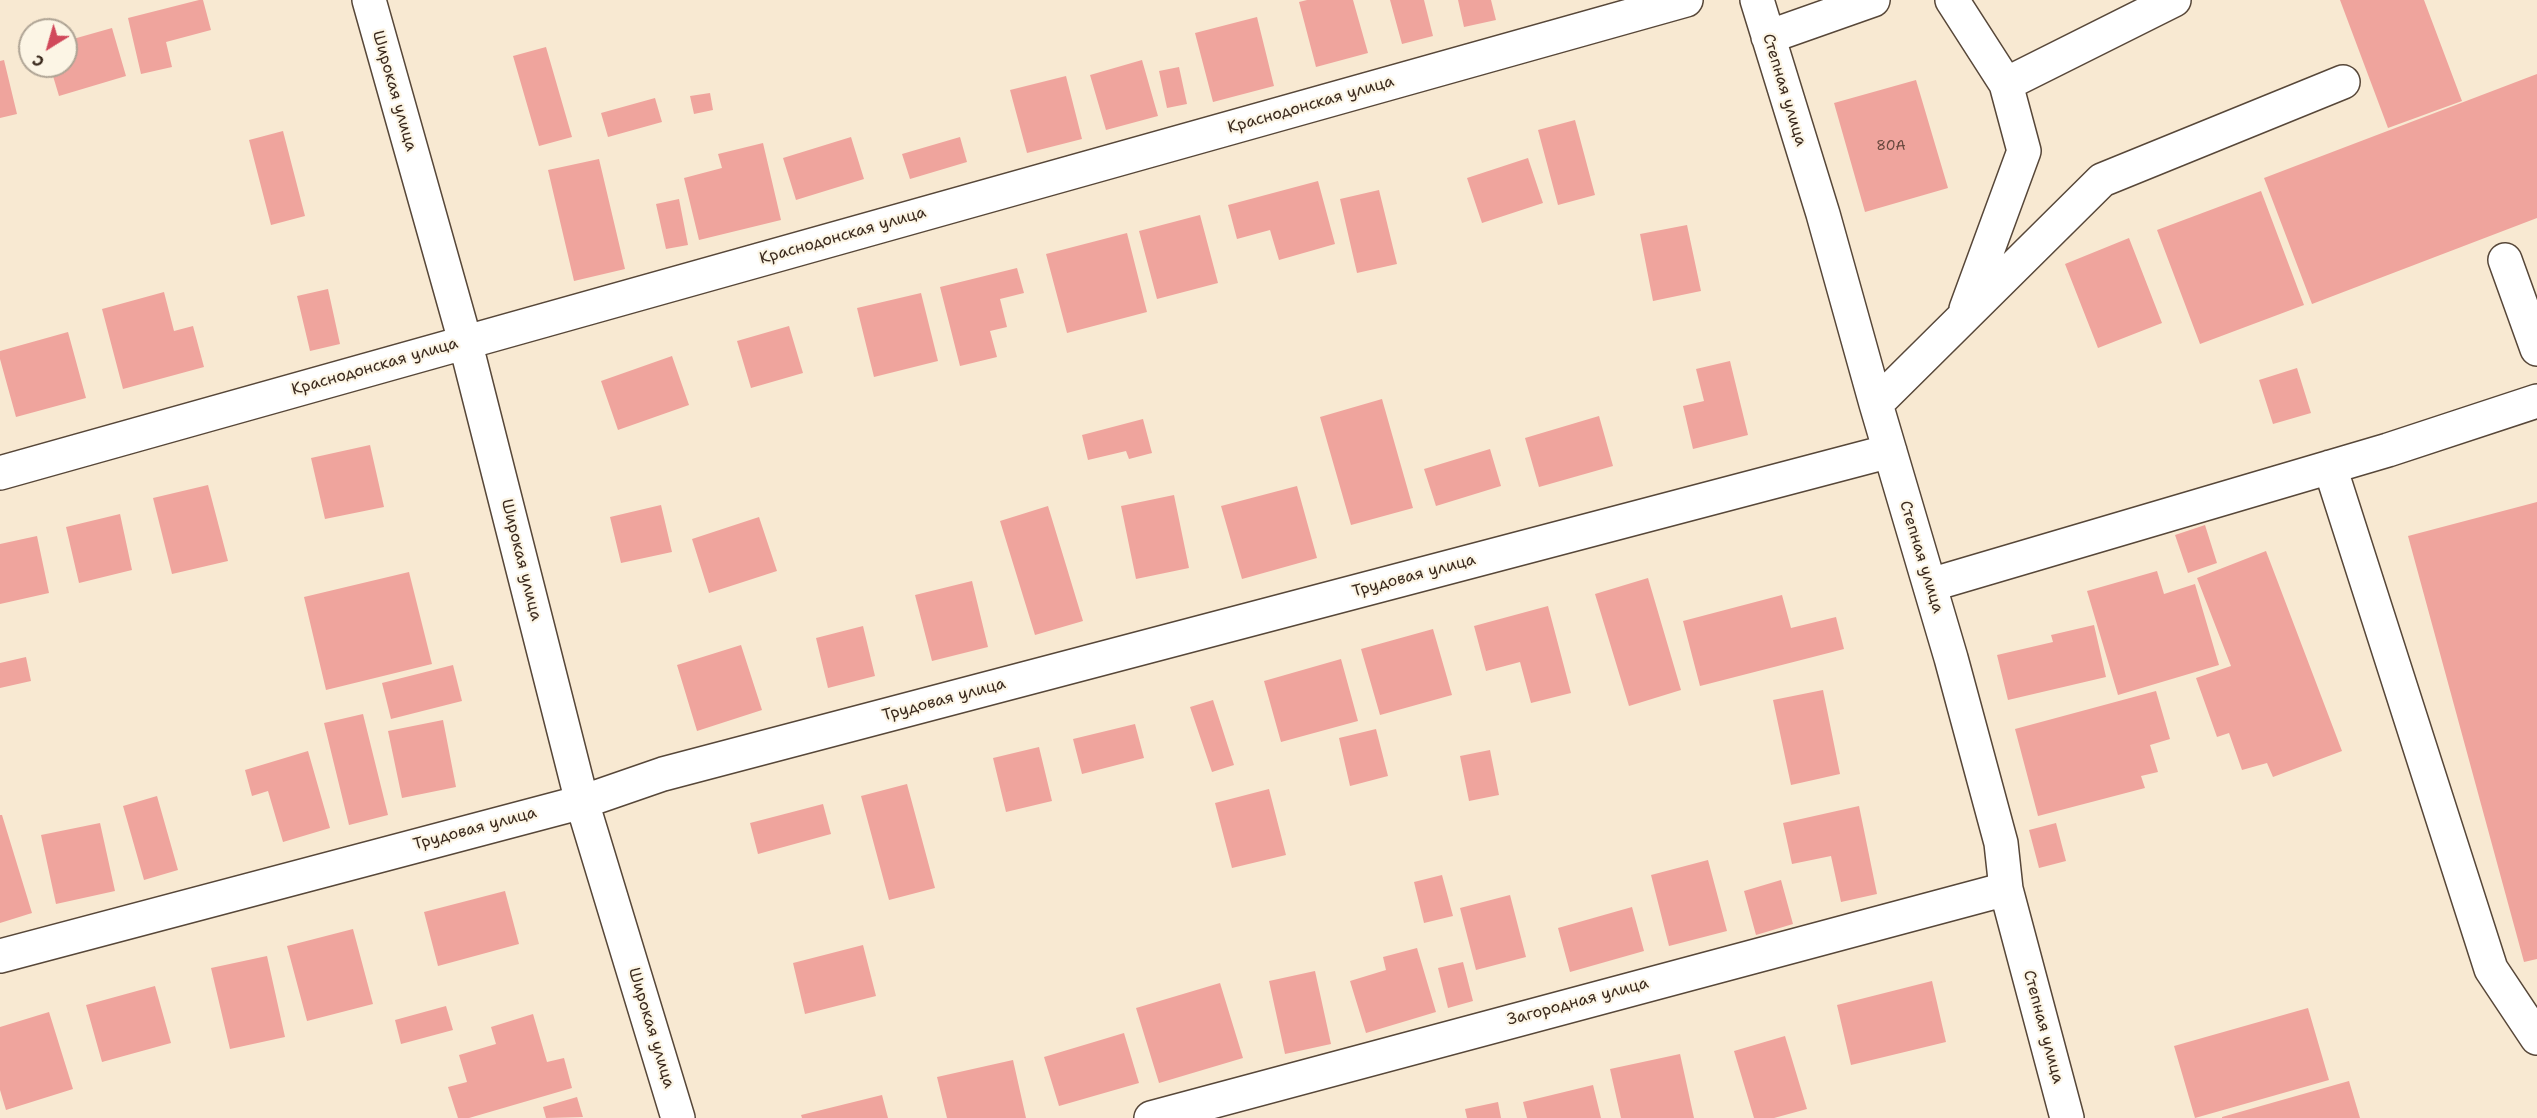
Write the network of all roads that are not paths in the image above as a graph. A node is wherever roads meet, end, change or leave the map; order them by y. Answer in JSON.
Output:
{"nodes":[{"id":1,"x":369,"y":0,"type":"edge"},
{"id":2,"x":1686,"y":0,"type":"edge"},
{"id":3,"x":1757,"y":0,"type":"edge"},
{"id":4,"x":1873,"y":0,"type":"edge"},
{"id":5,"x":1952,"y":0,"type":"edge"},
{"id":6,"x":2174,"y":0,"type":"edge"},
{"id":7,"x":1768,"y":37,"type":"junction"},
{"id":8,"x":2343,"y":82,"type":"dead end"},
{"id":9,"x":2006,"y":84,"type":"junction"},
{"id":10,"x":2505,"y":260,"type":"dead end"},
{"id":11,"x":1962,"y":319,"type":"junction"},
{"id":12,"x":465,"y":341,"type":"junction"},
{"id":13,"x":2537,"y":349,"type":"edge"},
{"id":14,"x":2537,"y":401,"type":"edge"},
{"id":15,"x":1876,"y":404,"type":"junction"},
{"id":16,"x":1890,"y":451,"type":"junction"},
{"id":17,"x":2330,"y":467,"type":"junction"},
{"id":18,"x":0,"y":472,"type":"edge"},
{"id":19,"x":1930,"y":585,"type":"junction"},
{"id":20,"x":582,"y":802,"type":"junction"},
{"id":21,"x":2006,"y":889,"type":"junction"},
{"id":22,"x":0,"y":956,"type":"edge"},
{"id":23,"x":2537,"y":1038,"type":"edge"},
{"id":24,"x":678,"y":1118,"type":"edge"},
{"id":25,"x":1151,"y":1118,"type":"edge"},
{"id":26,"x":2067,"y":1118,"type":"edge"}],
"edges":[{"from":1,"to":12,"type":"street","name":"Широкая улица"},
{"from":2,"to":12,"type":"street","name":"Краснодонская улица"},
{"from":3,"to":7,"type":"street","name":"Степная улица"},
{"from":4,"to":7,"type":"street"},
{"from":5,"to":9,"type":"street"},
{"from":6,"to":9,"type":"street"},
{"from":7,"to":15,"type":"street","name":"Степная улица"},
{"from":8,"to":11,"type":"street"},
{"from":9,"to":11,"type":"street"},
{"from":10,"to":13,"type":"street"},
{"from":11,"to":15,"type":"street"},
{"from":12,"to":18,"type":"street","name":"Краснодонская улица"},
{"from":12,"to":20,"type":"street","name":"Широкая улица"},
{"from":14,"to":17,"type":"street"},
{"from":15,"to":16,"type":"street","name":"Степная улица"},
{"from":16,"to":19,"type":"street","name":"Степная улица"},
{"from":16,"to":20,"type":"street","name":"Трудовая улица"},
{"from":17,"to":19,"type":"street"},
{"from":17,"to":23,"type":"street"},
{"from":19,"to":21,"type":"street","name":"Степная улица"},
{"from":20,"to":22,"type":"street","name":"Трудовая улица"},
{"from":20,"to":24,"type":"street","name":"Широкая улица"},
{"from":21,"to":25,"type":"street","name":"Загородная улица"},
{"from":21,"to":26,"type":"street","name":"Степная улица"}]}
